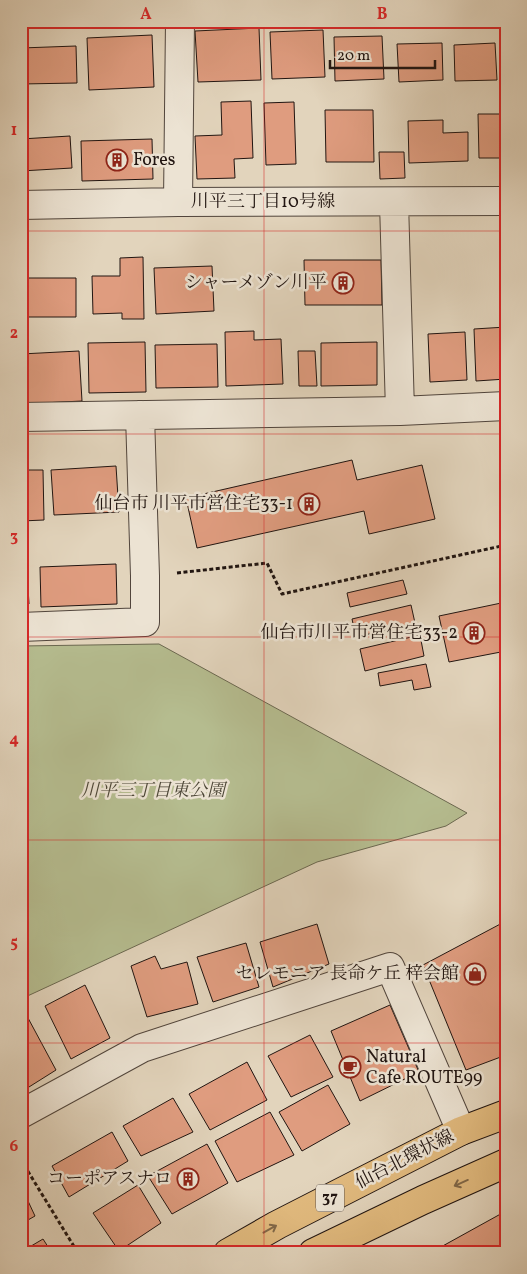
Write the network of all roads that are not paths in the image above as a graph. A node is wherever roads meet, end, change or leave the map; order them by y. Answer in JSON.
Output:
{"nodes":[{"id":1,"x":180,"y":21,"type":"edge"},
{"id":2,"x":506,"y":200,"type":"edge"},
{"id":3,"x":178,"y":202,"type":"junction"},
{"id":4,"x":394,"y":202,"type":"junction"},
{"id":5,"x":21,"y":205,"type":"edge"},
{"id":6,"x":506,"y":406,"type":"edge"},
{"id":7,"x":400,"y":411,"type":"junction"},
{"id":8,"x":140,"y":415,"type":"junction"},
{"id":9,"x":21,"y":417,"type":"edge"},
{"id":10,"x":21,"y":627,"type":"edge"},
{"id":11,"x":21,"y":1114,"type":"edge"},
{"id":12,"x":506,"y":1114,"type":"edge"},
{"id":13,"x":461,"y":1131,"type":"junction"},
{"id":14,"x":506,"y":1163,"type":"edge"},
{"id":15,"x":228,"y":1253,"type":"edge"},
{"id":16,"x":313,"y":1253,"type":"edge"}],
"edges":[{"from":1,"to":3,"type":"street"},
{"from":2,"to":4,"type":"street","name":"川平三丁目10号線"},
{"from":3,"to":4,"type":"street","name":"川平三丁目10号線"},
{"from":3,"to":5,"type":"street","name":"川平三丁目10号線"},
{"from":4,"to":7,"type":"street"},
{"from":6,"to":7,"type":"street"},
{"from":7,"to":8,"type":"street"},
{"from":8,"to":9,"type":"street"},
{"from":8,"to":10,"type":"street"},
{"from":11,"to":13,"type":"street"},
{"from":12,"to":13,"type":"main road","name":"仙台北環状線","number":"37"},
{"from":15,"to":13,"type":"main road","name":"仙台北環状線","number":"37","one_way":true},
{"from":14,"to":16,"type":"main road","number":"37","one_way":true}]}
